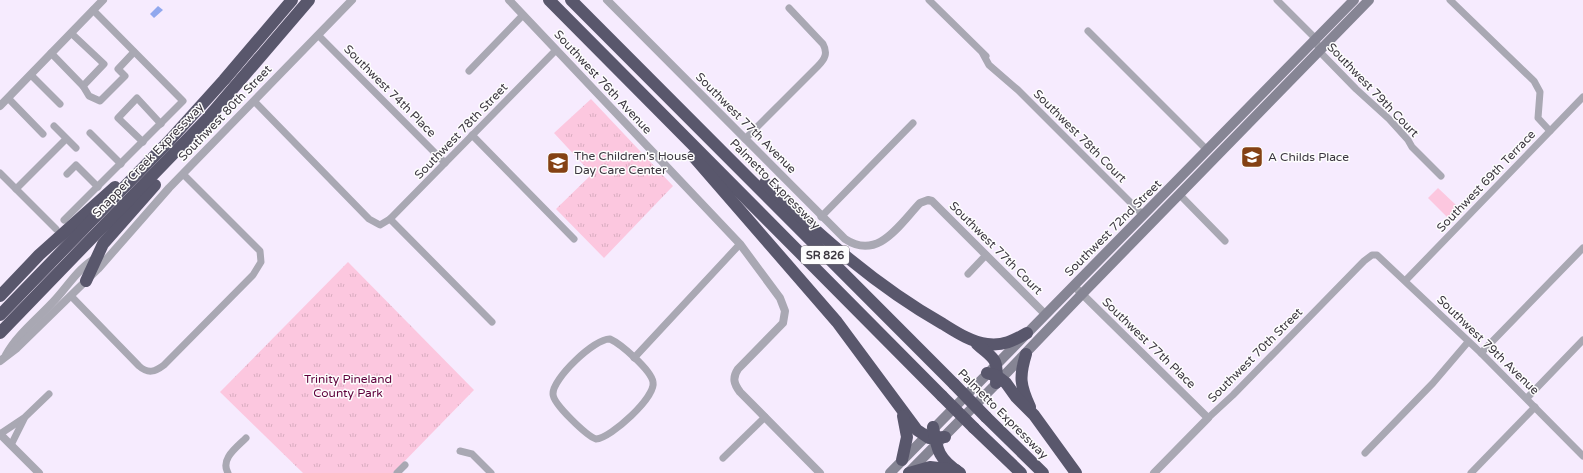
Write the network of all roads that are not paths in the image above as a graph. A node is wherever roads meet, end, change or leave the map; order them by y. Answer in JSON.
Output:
{"nodes":[{"id":1,"x":103,"y":0,"type":"edge"},
{"id":2,"x":292,"y":0,"type":"edge"},
{"id":3,"x":309,"y":0,"type":"edge"},
{"id":4,"x":352,"y":0,"type":"edge"},
{"id":5,"x":509,"y":0,"type":"edge"},
{"id":6,"x":549,"y":0,"type":"edge"},
{"id":7,"x":571,"y":0,"type":"edge"},
{"id":8,"x":607,"y":0,"type":"edge"},
{"id":9,"x":929,"y":0,"type":"edge"},
{"id":10,"x":1277,"y":0,"type":"edge"},
{"id":11,"x":1354,"y":0,"type":"edge"},
{"id":12,"x":1369,"y":0,"type":"edge"},
{"id":13,"x":1450,"y":0,"type":"edge"},
{"id":14,"x":788,"y":8,"type":"dead end"},
{"id":15,"x":93,"y":10,"type":"junction"},
{"id":16,"x":523,"y":15,"type":"junction"},
{"id":17,"x":1088,"y":31,"type":"dead end"},
{"id":18,"x":71,"y":33,"type":"junction"},
{"id":19,"x":318,"y":35,"type":"junction"},
{"id":20,"x":1316,"y":39,"type":"junction"},
{"id":21,"x":556,"y":50,"type":"junction"},
{"id":22,"x":1319,"y":51,"type":"junction"},
{"id":23,"x":134,"y":52,"type":"junction"},
{"id":24,"x":51,"y":53,"type":"junction"},
{"id":25,"x":469,"y":71,"type":"dead end"},
{"id":26,"x":30,"y":75,"type":"junction"},
{"id":27,"x":84,"y":86,"type":"junction"},
{"id":28,"x":1583,"y":97,"type":"edge"},
{"id":29,"x":8,"y":98,"type":"junction"},
{"id":30,"x":254,"y":101,"type":"junction"},
{"id":31,"x":60,"y":104,"type":"dead end"},
{"id":32,"x":0,"y":106,"type":"edge"},
{"id":33,"x":207,"y":119,"type":"junction"},
{"id":34,"x":913,"y":123,"type":"dead end"},
{"id":35,"x":161,"y":124,"type":"junction"},
{"id":36,"x":697,"y":125,"type":"junction"},
{"id":37,"x":54,"y":126,"type":"dead end"},
{"id":38,"x":1550,"y":131,"type":"junction"},
{"id":39,"x":90,"y":133,"type":"dead end"},
{"id":40,"x":43,"y":134,"type":"dead end"},
{"id":41,"x":472,"y":135,"type":"junction"},
{"id":42,"x":66,"y":139,"type":"junction"},
{"id":43,"x":687,"y":139,"type":"junction"},
{"id":44,"x":745,"y":139,"type":"junction"},
{"id":45,"x":169,"y":141,"type":"junction"},
{"id":46,"x":143,"y":142,"type":"junction"},
{"id":47,"x":76,"y":148,"type":"dead end"},
{"id":48,"x":1207,"y":150,"type":"junction"},
{"id":49,"x":445,"y":163,"type":"junction"},
{"id":50,"x":121,"y":164,"type":"junction"},
{"id":51,"x":0,"y":173,"type":"edge"},
{"id":52,"x":67,"y":174,"type":"dead end"},
{"id":53,"x":183,"y":174,"type":"junction"},
{"id":54,"x":1442,"y":176,"type":"dead end"},
{"id":55,"x":98,"y":187,"type":"junction"},
{"id":56,"x":16,"y":189,"type":"junction"},
{"id":57,"x":1179,"y":194,"type":"junction"},
{"id":58,"x":928,"y":200,"type":"joint"},
{"id":59,"x":1143,"y":215,"type":"junction"},
{"id":60,"x":821,"y":217,"type":"junction"},
{"id":61,"x":390,"y":219,"type":"junction"},
{"id":62,"x":64,"y":220,"type":"dead end"},
{"id":63,"x":1151,"y":223,"type":"junction"},
{"id":64,"x":56,"y":229,"type":"dead end"},
{"id":65,"x":574,"y":239,"type":"dead end"},
{"id":66,"x":1225,"y":241,"type":"dead end"},
{"id":67,"x":740,"y":244,"type":"junction"},
{"id":68,"x":117,"y":246,"type":"junction"},
{"id":69,"x":1583,"y":248,"type":"edge"},
{"id":70,"x":1374,"y":254,"type":"joint"},
{"id":71,"x":986,"y":255,"type":"junction"},
{"id":72,"x":96,"y":258,"type":"junction"},
{"id":73,"x":968,"y":274,"type":"dead end"},
{"id":74,"x":1406,"y":280,"type":"junction"},
{"id":75,"x":86,"y":281,"type":"junction"},
{"id":76,"x":1074,"y":286,"type":"junction"},
{"id":77,"x":1082,"y":294,"type":"junction"},
{"id":78,"x":0,"y":296,"type":"edge"},
{"id":79,"x":71,"y":296,"type":"junction"},
{"id":80,"x":1045,"y":314,"type":"junction"},
{"id":81,"x":0,"y":315,"type":"edge"},
{"id":82,"x":492,"y":322,"type":"dead end"},
{"id":83,"x":1054,"y":324,"type":"junction"},
{"id":84,"x":1027,"y":333,"type":"junction"},
{"id":85,"x":0,"y":334,"type":"edge"},
{"id":86,"x":1583,"y":340,"type":"edge"},
{"id":87,"x":975,"y":341,"type":"junction"},
{"id":88,"x":1468,"y":342,"type":"junction"},
{"id":89,"x":1481,"y":353,"type":"junction"},
{"id":90,"x":1026,"y":354,"type":"junction"},
{"id":91,"x":3,"y":358,"type":"edge"},
{"id":92,"x":634,"y":358,"type":"junction"},
{"id":93,"x":996,"y":375,"type":"junction"},
{"id":94,"x":49,"y":394,"type":"dead end"},
{"id":95,"x":1527,"y":398,"type":"junction"},
{"id":96,"x":1535,"y":407,"type":"junction"},
{"id":97,"x":901,"y":411,"type":"junction"},
{"id":98,"x":1034,"y":415,"type":"junction"},
{"id":99,"x":765,"y":417,"type":"junction"},
{"id":100,"x":24,"y":418,"type":"junction"},
{"id":101,"x":1208,"y":418,"type":"junction"},
{"id":102,"x":13,"y":424,"type":"junction"},
{"id":103,"x":18,"y":430,"type":"junction"},
{"id":104,"x":0,"y":434,"type":"edge"},
{"id":105,"x":934,"y":437,"type":"junction"},
{"id":106,"x":246,"y":438,"type":"dead end"},
{"id":107,"x":11,"y":445,"type":"junction"},
{"id":108,"x":460,"y":451,"type":"dead end"},
{"id":109,"x":1365,"y":453,"type":"dead end"},
{"id":110,"x":1583,"y":456,"type":"edge"},
{"id":111,"x":723,"y":458,"type":"dead end"},
{"id":112,"x":902,"y":460,"type":"junction"},
{"id":113,"x":405,"y":465,"type":"dead end"},
{"id":114,"x":227,"y":470,"type":"edge"},
{"id":115,"x":959,"y":472,"type":"edge"},
{"id":116,"x":39,"y":473,"type":"edge"},
{"id":117,"x":397,"y":473,"type":"edge"},
{"id":118,"x":491,"y":473,"type":"edge"},
{"id":119,"x":820,"y":473,"type":"edge"},
{"id":120,"x":890,"y":473,"type":"edge"},
{"id":121,"x":908,"y":473,"type":"edge"},
{"id":122,"x":1021,"y":473,"type":"edge"},
{"id":123,"x":1043,"y":473,"type":"edge"},
{"id":124,"x":1076,"y":473,"type":"edge"},
{"id":125,"x":1154,"y":473,"type":"edge"},
{"id":126,"x":1471,"y":473,"type":"edge"}],
"edges":[{"from":1,"to":15,"type":"street"},
{"from":2,"to":45,"type":"highway","name":"Snapper Creek Expressway"},
{"from":3,"to":33,"type":"highway","name":"Snapper Creek Expressway"},
{"from":4,"to":19,"type":"street","name":"Southwest 80th Street"},
{"from":5,"to":16,"type":"street","name":"Southwest 76th Avenue"},
{"from":6,"to":43,"type":"highway","number":"SR 826"},
{"from":7,"to":36,"type":"highway","name":"Palmetto Expressway","number":"SR 826"},
{"from":8,"to":44,"type":"street","name":"Southwest 77th Avenue"},
{"from":9,"to":59,"type":"street","name":"Southwest 78th Court"},
{"from":10,"to":20,"type":"street","name":"Southwest 79th Court"},
{"from":11,"to":20,"type":"main road","name":"Southwest 72nd Street"},
{"from":12,"to":22,"type":"main road","name":"Southwest 72nd Street"},
{"from":13,"to":38,"type":"street"},
{"from":14,"to":44,"type":"street"},
{"from":15,"to":18,"type":"street"},
{"from":15,"to":23,"type":"street"},
{"from":16,"to":21,"type":"street","name":"Southwest 76th Avenue"},
{"from":16,"to":25,"type":"street"},
{"from":17,"to":48,"type":"street"},
{"from":18,"to":24,"type":"street"},
{"from":18,"to":27,"type":"street"},
{"from":19,"to":30,"type":"street","name":"Southwest 80th Street"},
{"from":19,"to":49,"type":"street","name":"Southwest 74th Place"},
{"from":20,"to":22,"type":"street","name":"Southwest 79th Court"},
{"from":20,"to":48,"type":"main road","name":"Southwest 72nd Street"},
{"from":21,"to":41,"type":"street","name":"Southwest 78th Street"},
{"from":21,"to":67,"type":"street","name":"Southwest 76th Avenue"},
{"from":22,"to":54,"type":"street","name":"Southwest 79th Court"},
{"from":22,"to":57,"type":"main road","name":"Southwest 72nd Street"},
{"from":23,"to":27,"type":"street"},
{"from":23,"to":35,"type":"street"},
{"from":24,"to":26,"type":"street"},
{"from":24,"to":27,"type":"street"},
{"from":26,"to":29,"type":"street"},
{"from":26,"to":31,"type":"street"},
{"from":28,"to":38,"type":"street","name":"Southwest 69th Terrace"},
{"from":29,"to":32,"type":"street"},
{"from":29,"to":40,"type":"street"},
{"from":30,"to":53,"type":"street","name":"Southwest 80th Street"},
{"from":30,"to":61,"type":"street","name":"Southwest 78th Street"},
{"from":33,"to":72,"type":"highway"},
{"from":33,"to":85,"type":"highway","name":"Snapper Creek Expressway"},
{"from":34,"to":60,"type":"street"},
{"from":35,"to":46,"type":"street"},
{"from":35,"to":46,"type":"street"},
{"from":36,"to":87,"type":"highway"},
{"from":36,"to":123,"type":"highway","name":"Palmetto Expressway","number":"SR 826","bridge":true},
{"from":37,"to":42,"type":"street"},
{"from":38,"to":74,"type":"street","name":"Southwest 69th Terrace"},
{"from":39,"to":50,"type":"street"},
{"from":41,"to":49,"type":"street","name":"Southwest 78th Street"},
{"from":41,"to":65,"type":"street"},
{"from":42,"to":47,"type":"street"},
{"from":42,"to":56,"type":"street"},
{"from":43,"to":97,"type":"highway"},
{"from":43,"to":122,"type":"highway","number":"SR 826","bridge":true},
{"from":44,"to":60,"type":"street","name":"Southwest 77th Avenue"},
{"from":45,"to":78,"type":"highway"},
{"from":45,"to":81,"type":"highway","name":"Snapper Creek Expressway"},
{"from":46,"to":50,"type":"street"},
{"from":48,"to":59,"type":"main road","name":"Southwest 72nd Street"},
{"from":49,"to":61,"type":"street","name":"Southwest 78th Street"},
{"from":50,"to":55,"type":"street"},
{"from":51,"to":56,"type":"street"},
{"from":52,"to":55,"type":"street"},
{"from":53,"to":68,"type":"street","name":"Southwest 80th Street"},
{"from":53,"to":79,"type":"street"},
{"from":55,"to":62,"type":"street"},
{"from":56,"to":64,"type":"street"},
{"from":57,"to":63,"type":"main road","name":"Southwest 72nd Street"},
{"from":57,"to":66,"type":"street"},
{"from":58,"to":60,"type":"street","name":"Southwest 77th Avenue"},
{"from":58,"to":71,"type":"street","name":"Southwest 77th Court"},
{"from":59,"to":63,"type":"main road"},
{"from":59,"to":76,"type":"main road","name":"Southwest 72nd Street"},
{"from":61,"to":82,"type":"street"},
{"from":63,"to":77,"type":"main road","name":"Southwest 72nd Street"},
{"from":67,"to":92,"type":"street"},
{"from":67,"to":99,"type":"street","name":"Southwest 76th Avenue"},
{"from":68,"to":72,"type":"street","name":"Southwest 80th Street"},
{"from":68,"to":75,"type":"street","name":"Southwest 80th Street"},
{"from":69,"to":89,"type":"street"},
{"from":70,"to":74,"type":"street","name":"Southwest 79th Avenue"},
{"from":70,"to":101,"type":"street","name":"Southwest 70th Street"},
{"from":71,"to":73,"type":"street"},
{"from":71,"to":80,"type":"street","name":"Southwest 77th Court"},
{"from":72,"to":75,"type":"highway"},
{"from":72,"to":91,"type":"street","name":"Southwest 80th Street"},
{"from":74,"to":88,"type":"street","name":"Southwest 79th Avenue"},
{"from":75,"to":79,"type":"street","name":"Southwest 80th Street"},
{"from":76,"to":77,"type":"street","name":"Southwest 77th Place"},
{"from":76,"to":80,"type":"main road","name":"Southwest 72nd Street"},
{"from":77,"to":83,"type":"main road","name":"Southwest 72nd Street"},
{"from":77,"to":101,"type":"street","name":"Southwest 77th Place"},
{"from":79,"to":91,"type":"street","name":"Southwest 80th Street"},
{"from":80,"to":83,"type":"main road"},
{"from":80,"to":84,"type":"main road","name":"Southwest 72nd Street"},
{"from":83,"to":90,"type":"main road","name":"Southwest 72nd Street"},
{"from":84,"to":87,"type":"highway"},
{"from":84,"to":93,"type":"main road","name":"Southwest 72nd Street"},
{"from":86,"to":95,"type":"street"},
{"from":87,"to":93,"type":"highway"},
{"from":88,"to":89,"type":"street","name":"Southwest 79th Avenue"},
{"from":88,"to":109,"type":"street"},
{"from":89,"to":95,"type":"street","name":"Southwest 79th Avenue"},
{"from":90,"to":93,"type":"main road","name":"Southwest 72nd Street"},
{"from":90,"to":98,"type":"highway"},
{"from":92,"to":92,"type":"street"},
{"from":93,"to":98,"type":"highway"},
{"from":93,"to":105,"type":"main road","name":"Southwest 72nd Street"},
{"from":93,"to":105,"type":"main road","name":"Southwest 72nd Street"},
{"from":94,"to":100,"type":"street"},
{"from":95,"to":96,"type":"street","name":"Southwest 79th Avenue"},
{"from":96,"to":110,"type":"street","name":"Southwest 79th Avenue"},
{"from":96,"to":126,"type":"street"},
{"from":97,"to":105,"type":"highway"},
{"from":97,"to":112,"type":"highway"},
{"from":98,"to":124,"type":"highway"},
{"from":99,"to":111,"type":"street"},
{"from":99,"to":119,"type":"street"},
{"from":100,"to":102,"type":"street"},
{"from":100,"to":103,"type":"street"},
{"from":101,"to":125,"type":"street","name":"Southwest 70th Street"},
{"from":102,"to":103,"type":"street"},
{"from":102,"to":104,"type":"street"},
{"from":103,"to":107,"type":"street"},
{"from":104,"to":107,"type":"street"},
{"from":105,"to":112,"type":"main road","name":"Southwest 72nd Street"},
{"from":105,"to":115,"type":"highway"},
{"from":105,"to":121,"type":"main road","name":"Southwest 72nd Street"},
{"from":106,"to":114,"type":"street"},
{"from":107,"to":116,"type":"street"},
{"from":108,"to":118,"type":"street"},
{"from":112,"to":120,"type":"main road","name":"Southwest 72nd Street"},
{"from":113,"to":117,"type":"street"},
{"from":115,"to":121,"type":"highway"}]}
